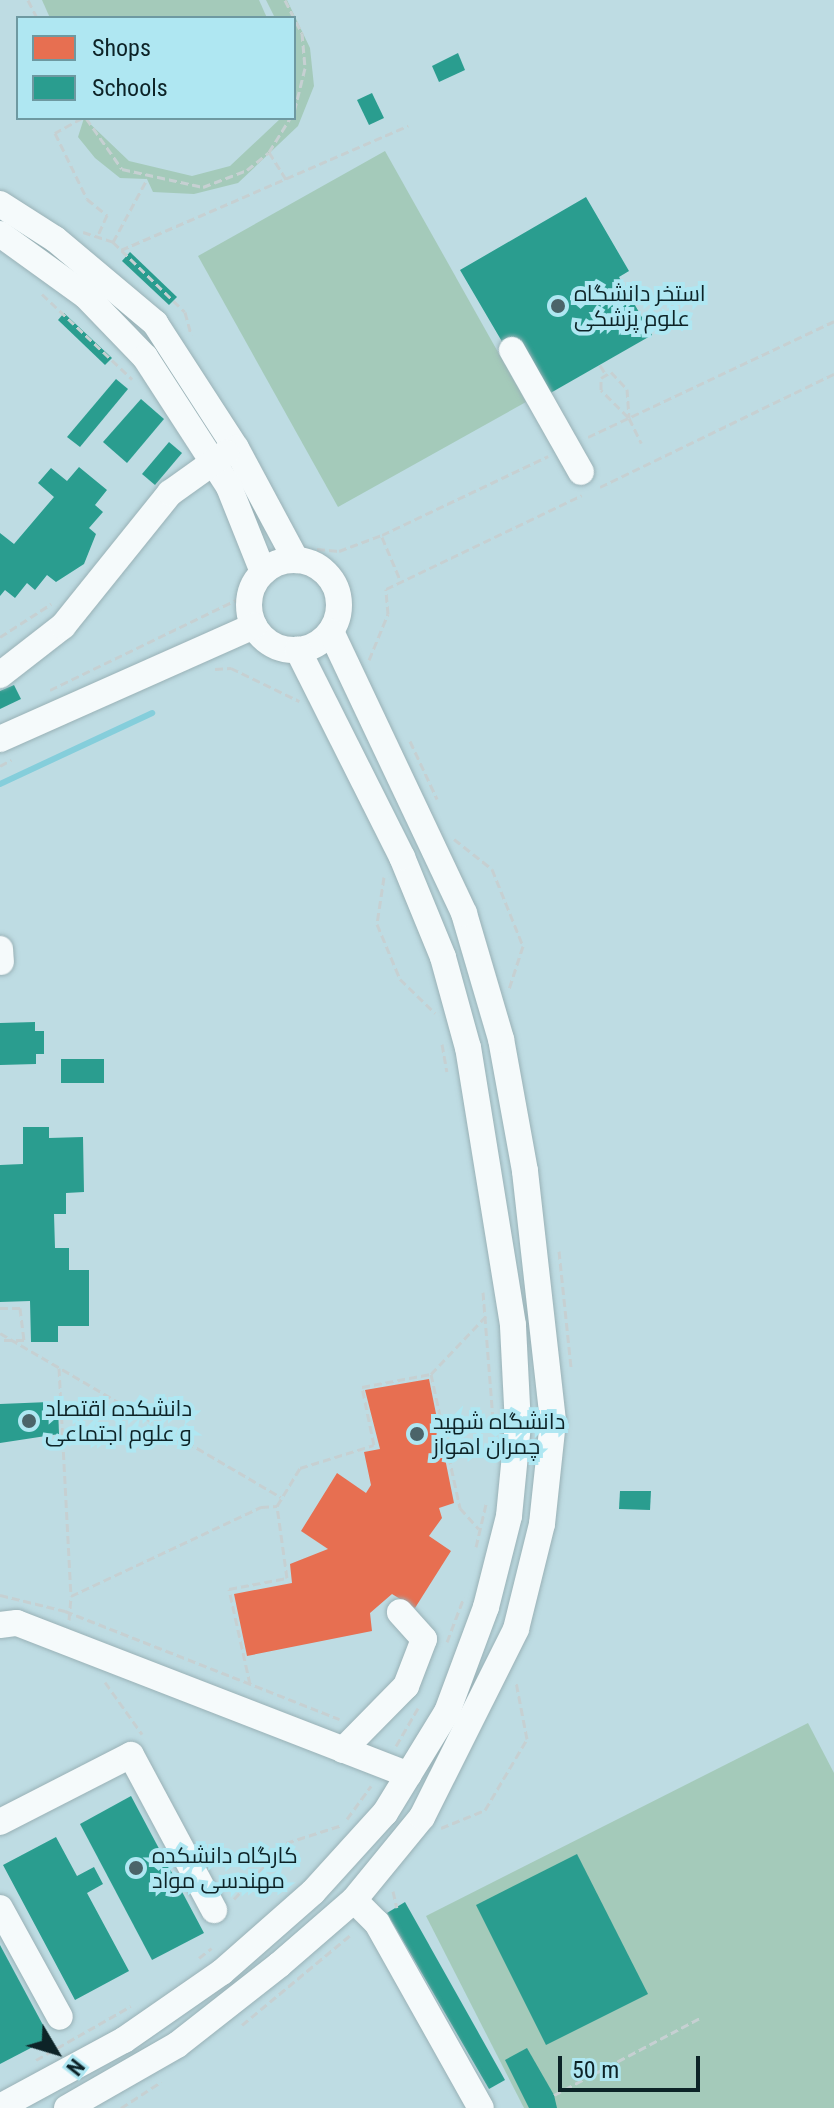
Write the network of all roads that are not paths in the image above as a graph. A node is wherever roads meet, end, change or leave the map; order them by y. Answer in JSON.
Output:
{"nodes":[{"id":1,"x":0,"y":204,"type":"edge"},
{"id":2,"x":0,"y":234,"type":"edge"},
{"id":3,"x":512,"y":350,"type":"dead end"},
{"id":4,"x":225,"y":453,"type":"junction"},
{"id":5,"x":581,"y":472,"type":"dead end"},
{"id":6,"x":300,"y":550,"type":"junction"},
{"id":7,"x":257,"y":583,"type":"junction"},
{"id":8,"x":254,"y":626,"type":"junction"},
{"id":9,"x":331,"y":632,"type":"junction"},
{"id":10,"x":298,"y":650,"type":"junction"},
{"id":11,"x":0,"y":675,"type":"edge"},
{"id":12,"x":7,"y":749,"type":"edge"},
{"id":13,"x":0,"y":949,"type":"edge"},
{"id":14,"x":1,"y":962,"type":"edge"},
{"id":15,"x":501,"y":1039,"type":"junction"},
{"id":16,"x":468,"y":1048,"type":"junction"},
{"id":17,"x":400,"y":1612,"type":"dead end"},
{"id":18,"x":0,"y":1625,"type":"edge"},
{"id":19,"x":343,"y":1750,"type":"junction"},
{"id":20,"x":396,"y":1770,"type":"junction"},
{"id":21,"x":0,"y":1822,"type":"edge"},
{"id":22,"x":354,"y":1900,"type":"junction"},
{"id":23,"x":0,"y":1908,"type":"edge"},
{"id":24,"x":223,"y":1908,"type":"road end"},
{"id":25,"x":60,"y":2017,"type":"dead end"},
{"id":26,"x":0,"y":2107,"type":"edge"},
{"id":27,"x":67,"y":2108,"type":"edge"},
{"id":28,"x":481,"y":2108,"type":"edge"}],
"edges":[{"from":1,"to":4,"type":"lane"},
{"from":2,"to":4,"type":"lane"},
{"from":3,"to":5,"type":"lane"},
{"from":4,"to":6,"type":"lane"},
{"from":4,"to":7,"type":"lane"},
{"from":4,"to":11,"type":"lane"},
{"from":6,"to":7,"type":"lane"},
{"from":6,"to":9,"type":"lane"},
{"from":7,"to":8,"type":"lane"},
{"from":8,"to":10,"type":"lane"},
{"from":8,"to":12,"type":"lane"},
{"from":9,"to":10,"type":"lane"},
{"from":9,"to":15,"type":"lane"},
{"from":10,"to":16,"type":"lane"},
{"from":13,"to":14,"type":"lane"},
{"from":15,"to":16,"type":"lane"},
{"from":15,"to":22,"type":"lane"},
{"from":16,"to":20,"type":"lane"},
{"from":17,"to":19,"type":"lane"},
{"from":18,"to":19,"type":"lane"},
{"from":19,"to":20,"type":"lane"},
{"from":20,"to":26,"type":"lane"},
{"from":21,"to":24,"type":"lane"},
{"from":22,"to":27,"type":"lane"},
{"from":22,"to":28,"type":"lane"},
{"from":23,"to":25,"type":"lane"}]}
